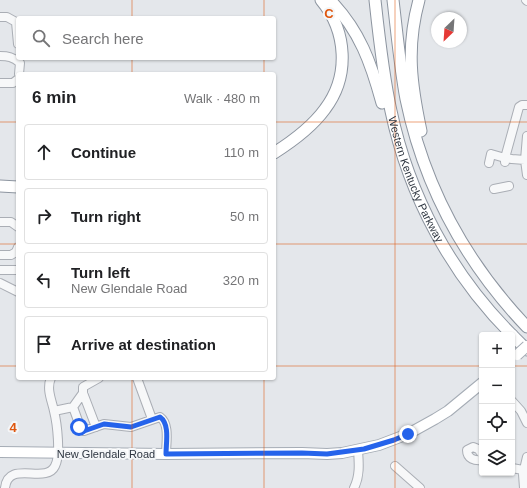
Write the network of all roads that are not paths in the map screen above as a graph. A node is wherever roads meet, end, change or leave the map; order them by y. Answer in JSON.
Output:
{"nodes":[{"id":1,"x":321,"y":0,"type":"edge"},
{"id":2,"x":330,"y":0,"type":"edge"},
{"id":3,"x":375,"y":0,"type":"edge"},
{"id":4,"x":393,"y":0,"type":"edge"},
{"id":5,"x":419,"y":0,"type":"edge"},
{"id":6,"x":0,"y":17,"type":"edge"},
{"id":7,"x":16,"y":22,"type":"edge"},
{"id":8,"x":0,"y":56,"type":"edge"},
{"id":9,"x":16,"y":59,"type":"edge"},
{"id":10,"x":17,"y":60,"type":"edge"},
{"id":11,"x":19,"y":72,"type":"edge"},
{"id":12,"x":16,"y":81,"type":"edge"},
{"id":13,"x":0,"y":83,"type":"edge"},
{"id":14,"x":527,"y":105,"type":"edge"},
{"id":15,"x":527,"y":136,"type":"edge"},
{"id":16,"x":276,"y":153,"type":"edge"},
{"id":17,"x":505,"y":160,"type":"junction"},
{"id":18,"x":525,"y":160,"type":"junction"},
{"id":19,"x":489,"y":163,"type":"dead end"},
{"id":20,"x":527,"y":175,"type":"edge"},
{"id":21,"x":0,"y":186,"type":"edge"},
{"id":22,"x":509,"y":186,"type":"dead end"},
{"id":23,"x":16,"y":187,"type":"edge"},
{"id":24,"x":494,"y":188,"type":"dead end"},
{"id":25,"x":448,"y":219,"type":"junction"},
{"id":26,"x":0,"y":222,"type":"edge"},
{"id":27,"x":16,"y":226,"type":"edge"},
{"id":28,"x":16,"y":252,"type":"edge"},
{"id":29,"x":0,"y":255,"type":"edge"},
{"id":30,"x":454,"y":263,"type":"junction"},
{"id":31,"x":0,"y":270,"type":"edge"},
{"id":32,"x":16,"y":270,"type":"edge"},
{"id":33,"x":0,"y":283,"type":"edge"},
{"id":34,"x":16,"y":291,"type":"edge"},
{"id":35,"x":527,"y":327,"type":"edge"},
{"id":36,"x":509,"y":332,"type":"edge"},
{"id":37,"x":515,"y":343,"type":"edge"},
{"id":38,"x":527,"y":346,"type":"edge"},
{"id":39,"x":519,"y":354,"type":"edge"},
{"id":40,"x":51,"y":380,"type":"edge"},
{"id":41,"x":95,"y":380,"type":"edge"},
{"id":42,"x":138,"y":380,"type":"edge"},
{"id":43,"x":479,"y":385,"type":"edge"},
{"id":44,"x":83,"y":393,"type":"junction"},
{"id":45,"x":515,"y":404,"type":"edge"},
{"id":46,"x":73,"y":407,"type":"junction"},
{"id":47,"x":54,"y":411,"type":"junction"},
{"id":48,"x":152,"y":419,"type":"junction"},
{"id":49,"x":527,"y":423,"type":"edge"},
{"id":50,"x":96,"y":427,"type":"junction"},
{"id":51,"x":358,"y":450,"type":"junction"},
{"id":52,"x":479,"y":450,"type":"edge"},
{"id":53,"x":0,"y":452,"type":"edge"},
{"id":54,"x":58,"y":453,"type":"junction"},
{"id":55,"x":166,"y":454,"type":"junction"},
{"id":56,"x":527,"y":457,"type":"edge"},
{"id":57,"x":479,"y":460,"type":"edge"},
{"id":58,"x":395,"y":466,"type":"dead end"},
{"id":59,"x":515,"y":469,"type":"edge"},
{"id":60,"x":523,"y":470,"type":"junction"},
{"id":61,"x":5,"y":488,"type":"edge"},
{"id":62,"x":354,"y":488,"type":"edge"},
{"id":63,"x":420,"y":488,"type":"edge"},
{"id":64,"x":524,"y":488,"type":"edge"}],
"edges":[{"from":1,"to":16,"type":"highway"},
{"from":2,"to":30,"type":"highway"},
{"from":3,"to":30,"type":"highway","name":"Western Kentucky Parkway"},
{"from":4,"to":25,"type":"highway","name":"Western Kentucky Parkway"},
{"from":5,"to":25,"type":"highway"},
{"from":6,"to":7,"type":"street"},
{"from":8,"to":9,"type":"street"},
{"from":10,"to":11,"type":"street"},
{"from":12,"to":13,"type":"street"},
{"from":14,"to":17,"type":"street"},
{"from":15,"to":18,"type":"street"},
{"from":17,"to":18,"type":"street"},
{"from":17,"to":19,"type":"street"},
{"from":18,"to":20,"type":"street"},
{"from":21,"to":23,"type":"highway"},
{"from":22,"to":24,"type":"street"},
{"from":25,"to":35,"type":"highway","name":"Western Kentucky Parkway"},
{"from":26,"to":27,"type":"street"},
{"from":28,"to":29,"type":"street"},
{"from":30,"to":36,"type":"highway","name":"Western Kentucky Parkway"},
{"from":31,"to":32,"type":"street"},
{"from":33,"to":34,"type":"street"},
{"from":37,"to":39,"type":"highway","name":"Western Kentucky Parkway"},
{"from":38,"to":39,"type":"main road","bridge":true},
{"from":40,"to":47,"type":"street"},
{"from":41,"to":44,"type":"street"},
{"from":42,"to":48,"type":"street"},
{"from":43,"to":51,"type":"main road","name":"New Glendale Road"},
{"from":44,"to":46,"type":"street"},
{"from":44,"to":50,"type":"street"},
{"from":45,"to":49,"type":"street"},
{"from":46,"to":47,"type":"street"},
{"from":46,"to":50,"type":"street"},
{"from":47,"to":54,"type":"street"},
{"from":48,"to":50,"type":"street"},
{"from":48,"to":55,"type":"street"},
{"from":51,"to":55,"type":"main road","name":"New Glendale Road"},
{"from":51,"to":62,"type":"street"},
{"from":52,"to":57,"type":"street"},
{"from":53,"to":54,"type":"main road","name":"New Glendale Road"},
{"from":54,"to":55,"type":"main road","name":"New Glendale Road"},
{"from":54,"to":61,"type":"street"},
{"from":56,"to":60,"type":"street"},
{"from":58,"to":63,"type":"street"},
{"from":59,"to":60,"type":"street"},
{"from":60,"to":64,"type":"street"}]}
